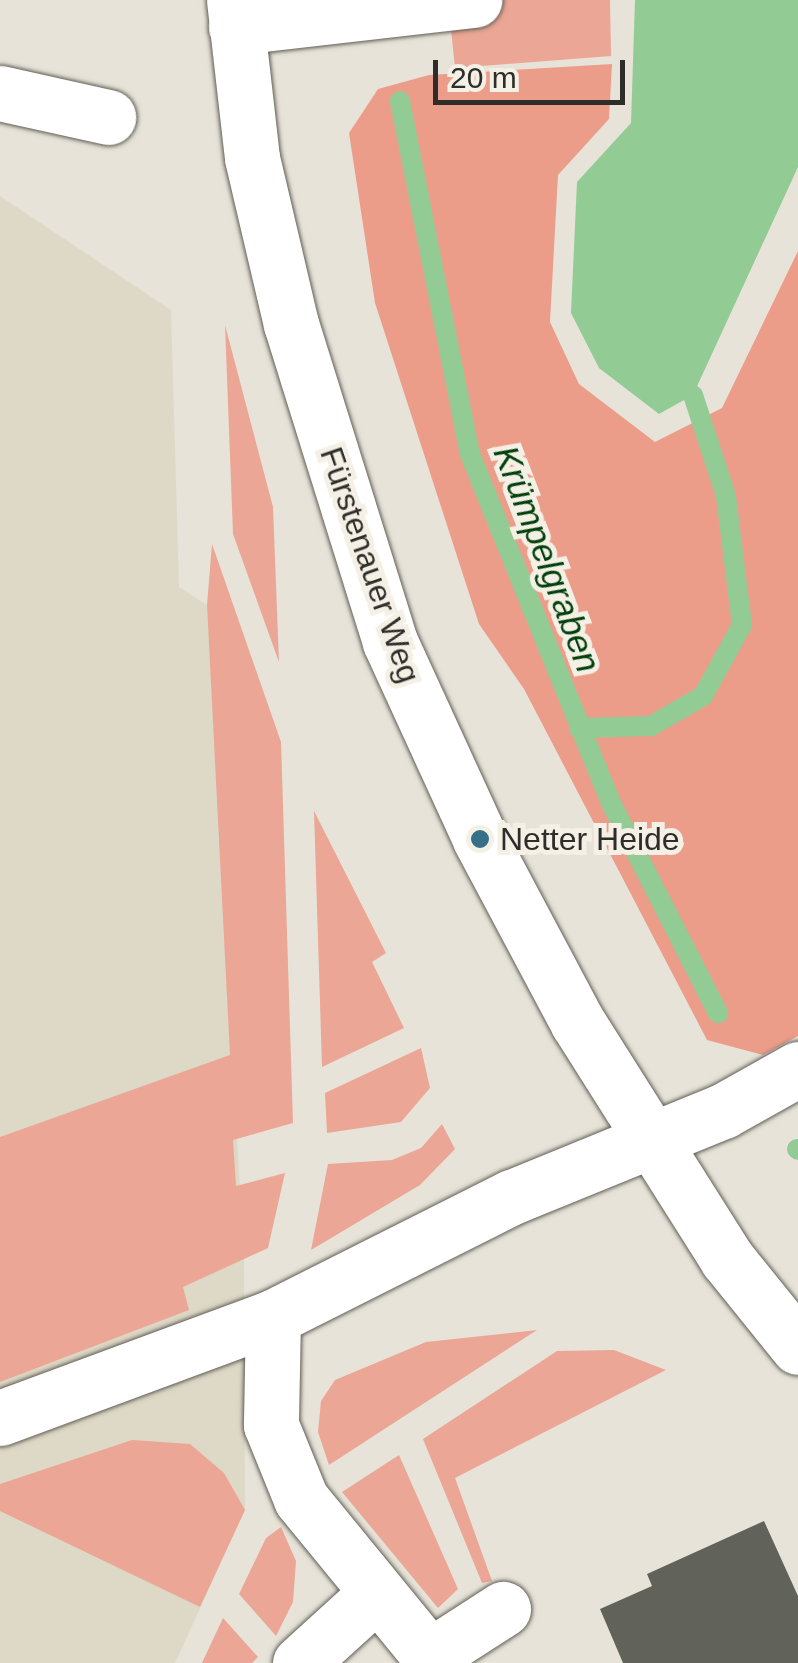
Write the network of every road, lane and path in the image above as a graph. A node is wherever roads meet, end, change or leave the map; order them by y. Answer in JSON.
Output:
{"nodes":[{"id":1,"x":474,"y":0,"type":"edge"},
{"id":2,"x":235,"y":14,"type":"edge"},
{"id":3,"x":0,"y":93,"type":"edge"},
{"id":4,"x":108,"y":116,"type":"dead end"},
{"id":5,"x":798,"y":1069,"type":"edge"},
{"id":6,"x":648,"y":1143,"type":"junction"},
{"id":7,"x":274,"y":1317,"type":"junction"},
{"id":8,"x":798,"y":1347,"type":"edge"},
{"id":9,"x":0,"y":1418,"type":"edge"},
{"id":10,"x":376,"y":1593,"type":"junction"},
{"id":11,"x":502,"y":1609,"type":"dead end"},
{"id":12,"x":433,"y":1659,"type":"edge"},
{"id":13,"x":300,"y":1663,"type":"edge"}],
"edges":[{"from":1,"to":2,"type":"street"},
{"from":2,"to":6,"type":"street","name":"Fürstenauer Weg"},
{"from":3,"to":4,"type":"street"},
{"from":5,"to":6,"type":"street"},
{"from":6,"to":7,"type":"street"},
{"from":6,"to":8,"type":"street","name":"Fürstenauer Weg"},
{"from":7,"to":9,"type":"street"},
{"from":7,"to":10,"type":"street"},
{"from":10,"to":12,"type":"street"},
{"from":10,"to":13,"type":"street"},
{"from":11,"to":12,"type":"street"}]}
